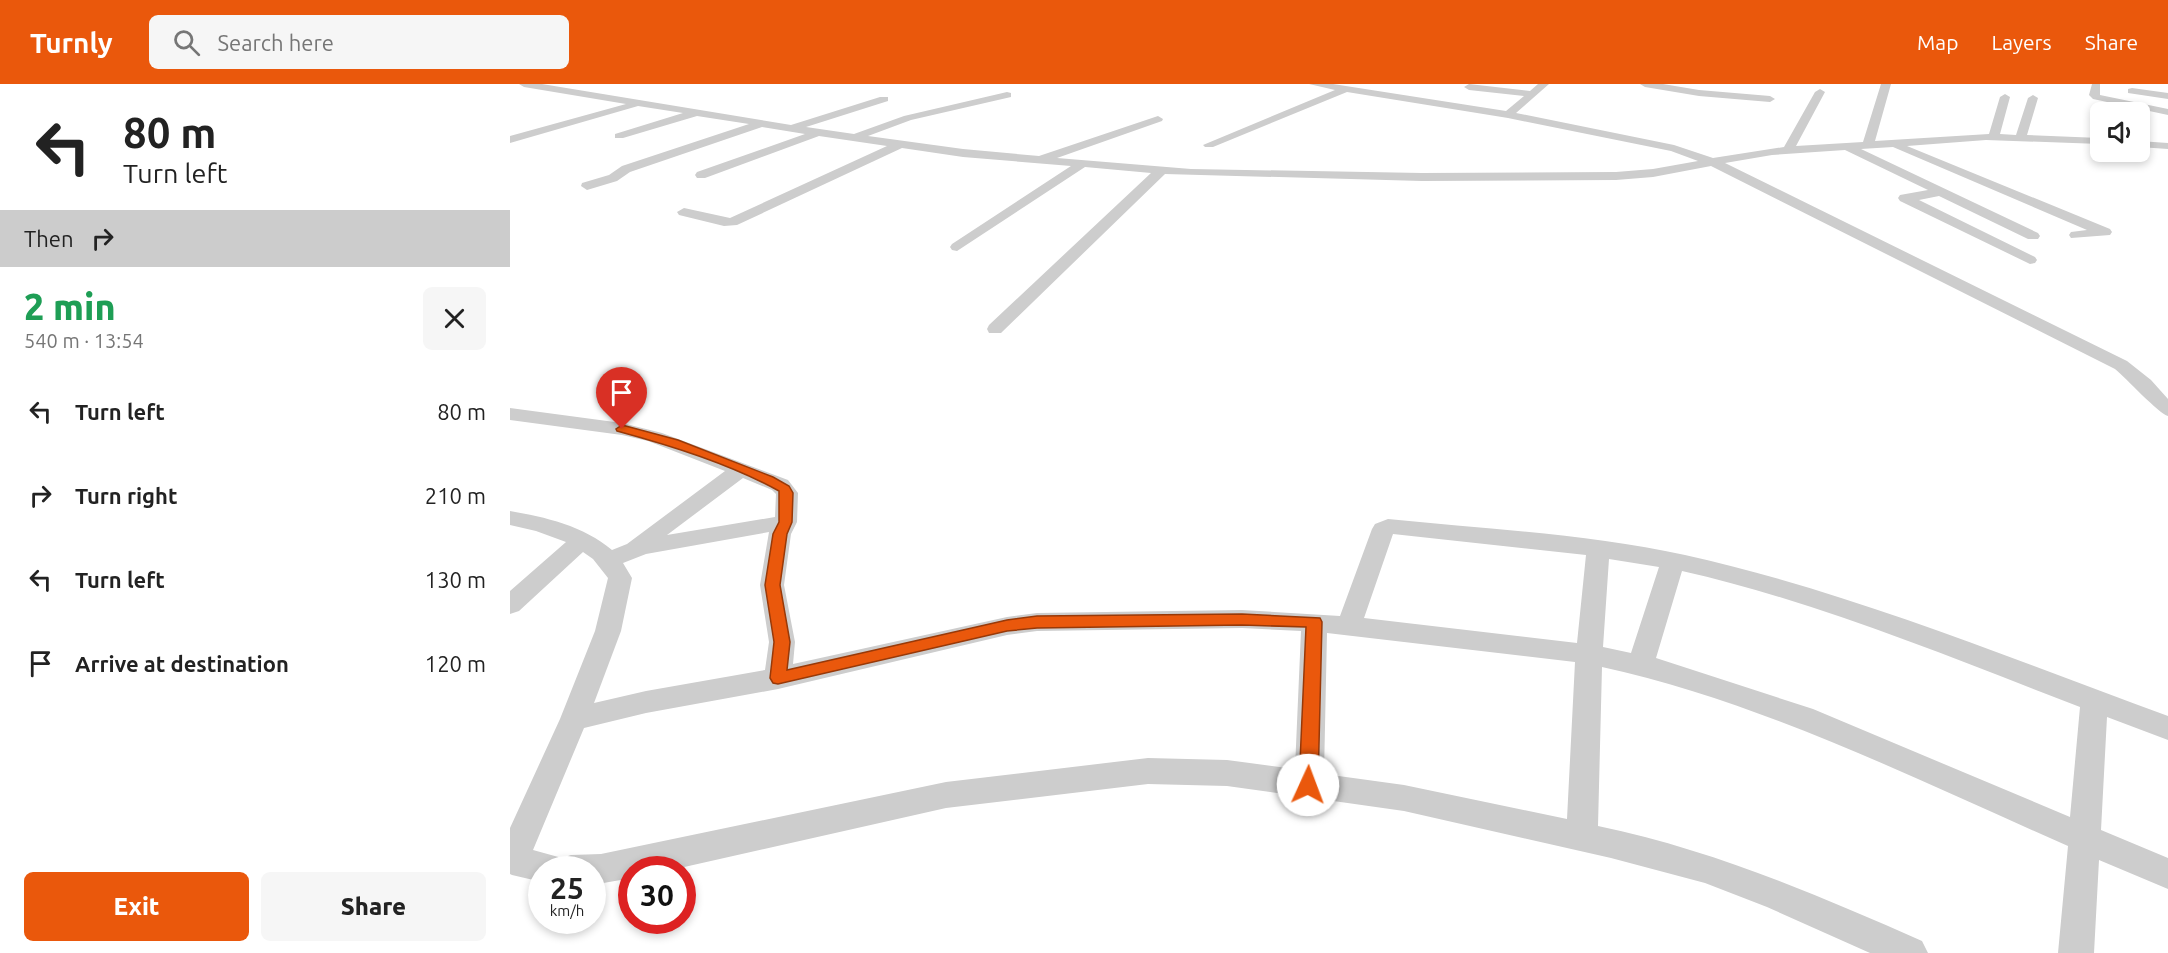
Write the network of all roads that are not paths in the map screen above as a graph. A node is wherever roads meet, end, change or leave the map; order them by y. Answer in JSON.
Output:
{"nodes":[{"id":1,"x":524,"y":84,"type":"edge"},
{"id":2,"x":1314,"y":84,"type":"edge"},
{"id":3,"x":1544,"y":84,"type":"edge"},
{"id":4,"x":1645,"y":84,"type":"edge"},
{"id":5,"x":1886,"y":84,"type":"edge"},
{"id":6,"x":2095,"y":85,"type":"edge"},
{"id":7,"x":1470,"y":87,"type":"dead end"},
{"id":8,"x":1346,"y":89,"type":"junction"},
{"id":9,"x":2123,"y":89,"type":"dead end"},
{"id":10,"x":1820,"y":92,"type":"dead end"},
{"id":11,"x":1533,"y":94,"type":"junction"},
{"id":12,"x":1007,"y":95,"type":"dead end"},
{"id":13,"x":2005,"y":96,"type":"dead end"},
{"id":14,"x":2168,"y":96,"type":"edge"},
{"id":15,"x":2033,"y":98,"type":"dead end"},
{"id":16,"x":884,"y":99,"type":"dead end"},
{"id":17,"x":1770,"y":99,"type":"dead end"},
{"id":18,"x":640,"y":103,"type":"junction"},
{"id":19,"x":697,"y":112,"type":"junction"},
{"id":20,"x":2168,"y":112,"type":"edge"},
{"id":21,"x":1508,"y":115,"type":"junction"},
{"id":22,"x":1158,"y":119,"type":"dead end"},
{"id":23,"x":762,"y":123,"type":"junction"},
{"id":24,"x":791,"y":128,"type":"junction"},
{"id":25,"x":818,"y":132,"type":"junction"},
{"id":26,"x":619,"y":136,"type":"dead end"},
{"id":27,"x":1994,"y":136,"type":"junction"},
{"id":28,"x":2021,"y":136,"type":"junction"},
{"id":29,"x":854,"y":138,"type":"junction"},
{"id":30,"x":510,"y":140,"type":"edge"},
{"id":31,"x":2090,"y":140,"type":"edge"},
{"id":32,"x":901,"y":144,"type":"junction"},
{"id":33,"x":1894,"y":144,"type":"junction"},
{"id":34,"x":1209,"y":145,"type":"dead end"},
{"id":35,"x":1868,"y":145,"type":"junction"},
{"id":36,"x":2150,"y":145,"type":"edge"},
{"id":37,"x":1845,"y":146,"type":"junction"},
{"id":38,"x":2168,"y":146,"type":"edge"},
{"id":39,"x":1674,"y":148,"type":"junction"},
{"id":40,"x":1788,"y":150,"type":"junction"},
{"id":41,"x":1772,"y":151,"type":"junction"},
{"id":42,"x":624,"y":157,"type":"dead end"},
{"id":43,"x":651,"y":161,"type":"junction"},
{"id":44,"x":1037,"y":161,"type":"junction"},
{"id":45,"x":1715,"y":163,"type":"junction"},
{"id":46,"x":1081,"y":165,"type":"junction"},
{"id":47,"x":1161,"y":171,"type":"junction"},
{"id":48,"x":701,"y":175,"type":"dead end"},
{"id":49,"x":587,"y":186,"type":"dead end"},
{"id":50,"x":1940,"y":192,"type":"junction"},
{"id":51,"x":684,"y":212,"type":"dead end"},
{"id":52,"x":2076,"y":235,"type":"dead end"},
{"id":53,"x":2033,"y":236,"type":"dead end"},
{"id":54,"x":957,"y":247,"type":"dead end"},
{"id":55,"x":2030,"y":260,"type":"dead end"},
{"id":56,"x":995,"y":329,"type":"dead end"},
{"id":57,"x":2168,"y":410,"type":"edge"},
{"id":58,"x":510,"y":414,"type":"edge"},
{"id":59,"x":742,"y":469,"type":"junction"},
{"id":60,"x":510,"y":518,"type":"edge"},
{"id":61,"x":786,"y":522,"type":"junction"},
{"id":62,"x":581,"y":542,"type":"junction"},
{"id":63,"x":1598,"y":549,"type":"junction"},
{"id":64,"x":620,"y":555,"type":"junction"},
{"id":65,"x":1673,"y":561,"type":"junction"},
{"id":66,"x":510,"y":605,"type":"edge"},
{"id":67,"x":1314,"y":622,"type":"junction"},
{"id":68,"x":1348,"y":626,"type":"junction"},
{"id":69,"x":1589,"y":654,"type":"junction"},
{"id":70,"x":1640,"y":665,"type":"junction"},
{"id":71,"x":778,"y":678,"type":"junction"},
{"id":72,"x":2094,"y":701,"type":"junction"},
{"id":73,"x":574,"y":719,"type":"junction"},
{"id":74,"x":2168,"y":728,"type":"edge"},
{"id":75,"x":1308,"y":785,"type":"junction"},
{"id":76,"x":1582,"y":836,"type":"junction"},
{"id":77,"x":2084,"y":837,"type":"junction"},
{"id":78,"x":511,"y":859,"type":"edge"},
{"id":79,"x":528,"y":863,"type":"edge"},
{"id":80,"x":606,"y":868,"type":"edge"},
{"id":81,"x":2168,"y":874,"type":"edge"},
{"id":82,"x":1910,"y":953,"type":"edge"},
{"id":83,"x":2076,"y":953,"type":"edge"}],
"edges":[{"from":1,"to":18,"type":"street"},
{"from":2,"to":8,"type":"street"},
{"from":3,"to":11,"type":"street"},
{"from":4,"to":17,"type":"street"},
{"from":5,"to":35,"type":"street"},
{"from":6,"to":20,"type":"street"},
{"from":7,"to":11,"type":"street"},
{"from":8,"to":21,"type":"street"},
{"from":8,"to":34,"type":"street"},
{"from":9,"to":14,"type":"street"},
{"from":10,"to":40,"type":"street"},
{"from":11,"to":21,"type":"street"},
{"from":12,"to":29,"type":"street"},
{"from":13,"to":27,"type":"street"},
{"from":15,"to":28,"type":"street"},
{"from":16,"to":24,"type":"street"},
{"from":18,"to":19,"type":"street"},
{"from":18,"to":30,"type":"street"},
{"from":19,"to":23,"type":"street"},
{"from":19,"to":26,"type":"street"},
{"from":21,"to":39,"type":"street"},
{"from":22,"to":44,"type":"street"},
{"from":23,"to":24,"type":"street"},
{"from":23,"to":43,"type":"street"},
{"from":24,"to":25,"type":"street"},
{"from":25,"to":29,"type":"street"},
{"from":25,"to":48,"type":"street"},
{"from":27,"to":28,"type":"street"},
{"from":27,"to":33,"type":"street"},
{"from":28,"to":31,"type":"street"},
{"from":29,"to":32,"type":"street"},
{"from":32,"to":44,"type":"street"},
{"from":32,"to":51,"type":"street"},
{"from":33,"to":35,"type":"street"},
{"from":33,"to":52,"type":"street"},
{"from":35,"to":37,"type":"street"},
{"from":36,"to":38,"type":"street"},
{"from":37,"to":40,"type":"street"},
{"from":37,"to":50,"type":"street"},
{"from":39,"to":41,"type":"street"},
{"from":39,"to":45,"type":"street"},
{"from":40,"to":41,"type":"street"},
{"from":41,"to":45,"type":"street"},
{"from":42,"to":43,"type":"street"},
{"from":43,"to":49,"type":"street"},
{"from":44,"to":46,"type":"street"},
{"from":45,"to":47,"type":"street"},
{"from":45,"to":57,"type":"street"},
{"from":46,"to":47,"type":"street"},
{"from":46,"to":54,"type":"street"},
{"from":47,"to":56,"type":"street"},
{"from":50,"to":53,"type":"street"},
{"from":50,"to":55,"type":"street"},
{"from":58,"to":59,"type":"street"},
{"from":59,"to":61,"type":"street"},
{"from":59,"to":64,"type":"street"},
{"from":60,"to":62,"type":"street"},
{"from":61,"to":64,"type":"street"},
{"from":61,"to":71,"type":"street"},
{"from":62,"to":64,"type":"street"},
{"from":62,"to":66,"type":"street"},
{"from":63,"to":65,"type":"street"},
{"from":63,"to":68,"type":"street"},
{"from":63,"to":69,"type":"street"},
{"from":64,"to":73,"type":"street"},
{"from":65,"to":70,"type":"street"},
{"from":65,"to":72,"type":"street"},
{"from":67,"to":68,"type":"street"},
{"from":67,"to":71,"type":"street"},
{"from":67,"to":75,"type":"street"},
{"from":68,"to":69,"type":"street"},
{"from":69,"to":70,"type":"street"},
{"from":69,"to":76,"type":"street"},
{"from":70,"to":77,"type":"street"},
{"from":71,"to":73,"type":"street"},
{"from":72,"to":74,"type":"street"},
{"from":72,"to":77,"type":"street"},
{"from":73,"to":78,"type":"street"},
{"from":75,"to":76,"type":"street"},
{"from":75,"to":80,"type":"street"},
{"from":76,"to":82,"type":"street"},
{"from":77,"to":81,"type":"street"},
{"from":77,"to":83,"type":"street"},
{"from":78,"to":79,"type":"street"}]}
